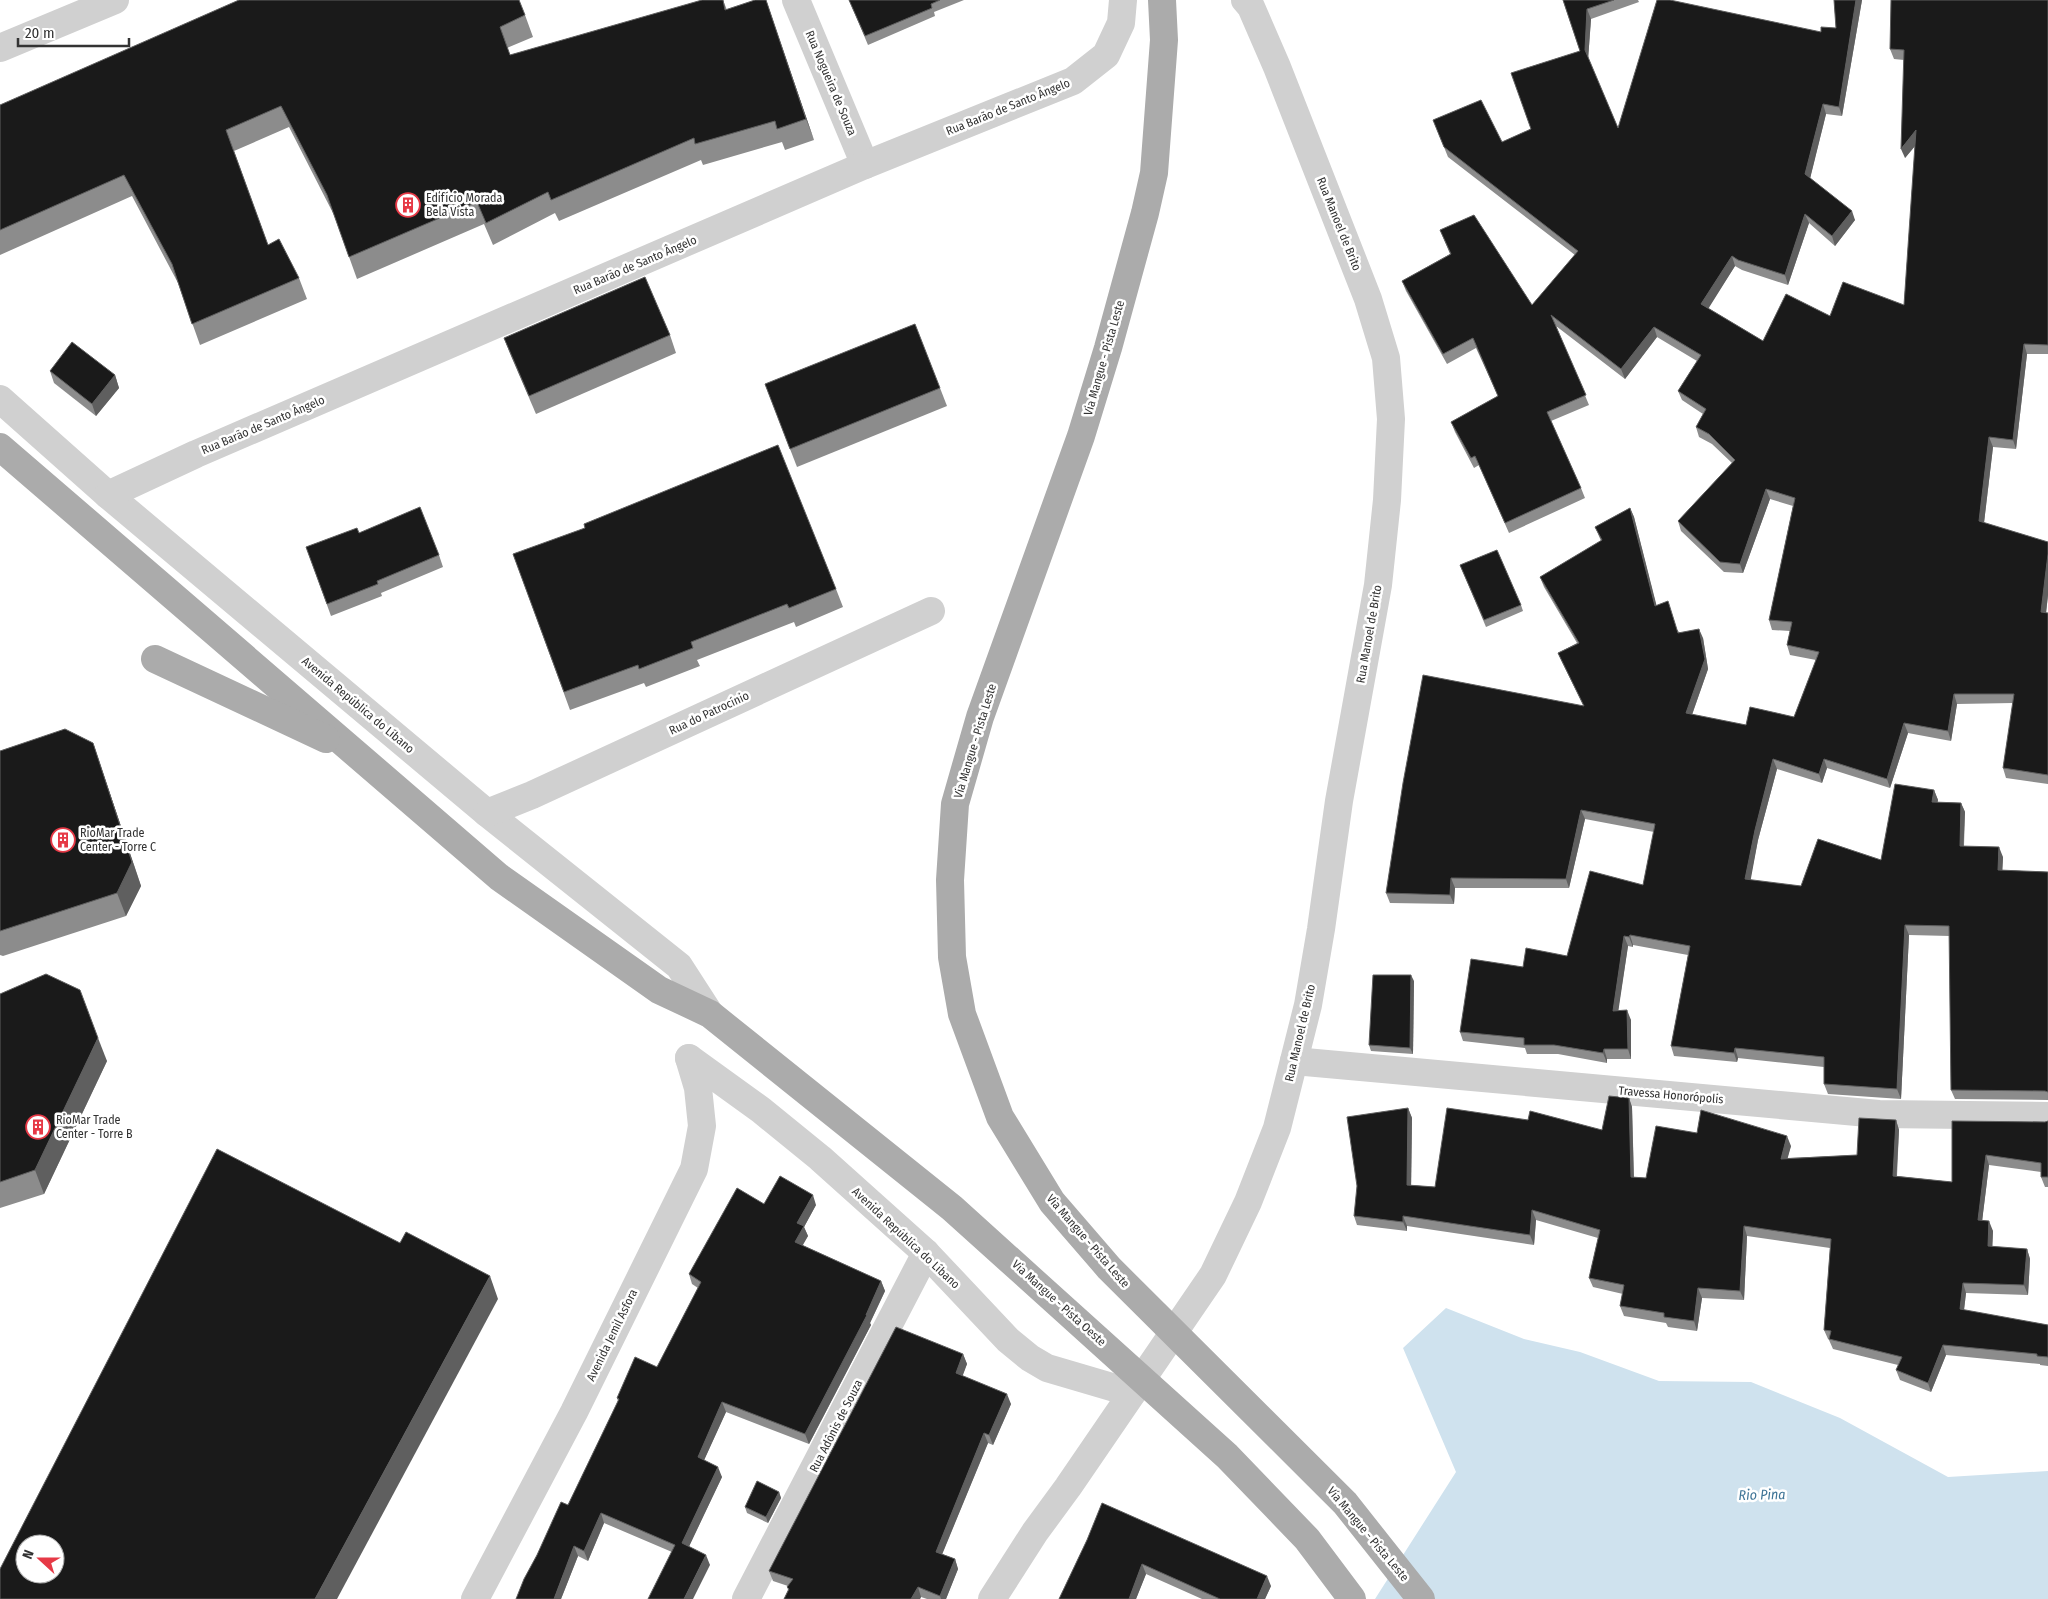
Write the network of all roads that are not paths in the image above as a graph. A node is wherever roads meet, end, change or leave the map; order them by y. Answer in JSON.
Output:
{"nodes":[{"id":1,"x":115,"y":0,"type":"edge"},
{"id":2,"x":796,"y":0,"type":"edge"},
{"id":3,"x":1123,"y":0,"type":"edge"},
{"id":4,"x":1162,"y":0,"type":"edge"},
{"id":5,"x":1255,"y":2,"type":"edge"},
{"id":6,"x":0,"y":48,"type":"edge"},
{"id":7,"x":865,"y":165,"type":"junction"},
{"id":8,"x":0,"y":399,"type":"edge"},
{"id":9,"x":0,"y":447,"type":"edge"},
{"id":10,"x":108,"y":495,"type":"junction"},
{"id":11,"x":931,"y":611,"type":"dead end"},
{"id":12,"x":155,"y":659,"type":"dead end"},
{"id":13,"x":357,"y":754,"type":"junction"},
{"id":14,"x":487,"y":813,"type":"junction"},
{"id":15,"x":710,"y":1014,"type":"junction"},
{"id":16,"x":738,"y":1037,"type":"joint"},
{"id":17,"x":690,"y":1058,"type":"joint"},
{"id":18,"x":1294,"y":1060,"type":"junction"},
{"id":19,"x":2048,"y":1116,"type":"edge"},
{"id":20,"x":926,"y":1253,"type":"junction"},
{"id":21,"x":1132,"y":1393,"type":"junction"},
{"id":22,"x":475,"y":1599,"type":"edge"},
{"id":23,"x":746,"y":1599,"type":"edge"},
{"id":24,"x":992,"y":1599,"type":"edge"},
{"id":25,"x":1352,"y":1599,"type":"edge"},
{"id":26,"x":1421,"y":1599,"type":"edge"}],
"edges":[{"from":1,"to":6,"type":"street"},
{"from":2,"to":7,"type":"street","name":"Rua Nogueira de Souza"},
{"from":3,"to":7,"type":"street","name":"Rua Barão de Santo Ângelo"},
{"from":4,"to":26,"type":"main road","name":"Via Mangue - Pista Leste"},
{"from":5,"to":18,"type":"street","name":"Rua Manoel de Brito"},
{"from":7,"to":10,"type":"street","name":"Rua Barão de Santo Ângelo"},
{"from":8,"to":10,"type":"street","name":"Avenida República do Líbano"},
{"from":9,"to":13,"type":"main road","name":"Avenida República do Líbano"},
{"from":10,"to":14,"type":"street","name":"Avenida República do Líbano"},
{"from":11,"to":14,"type":"street","name":"Rua do Patrocínio"},
{"from":12,"to":13,"type":"main road"},
{"from":13,"to":15,"type":"main road","name":"Avenida República do Líbano"},
{"from":14,"to":15,"type":"street","name":"Avenida República do Líbano"},
{"from":15,"to":16,"type":"main road","name":"Avenida República do Líbano"},
{"from":16,"to":25,"type":"main road","name":"Via Mangue - Pista Oeste"},
{"from":17,"to":20,"type":"street","name":"Avenida República do Líbano"},
{"from":17,"to":22,"type":"street","name":"Avenida Jemil Asfora"},
{"from":18,"to":19,"type":"street","name":"Travessa Honorópolis"},
{"from":18,"to":21,"type":"street","name":"Rua Manoel de Brito"},
{"from":20,"to":21,"type":"street","name":"Avenida República do Líbano"},
{"from":20,"to":23,"type":"street","name":"Rua Adônis de Souza"},
{"from":21,"to":24,"type":"street","name":"Rua Manoel de Brito"}]}
